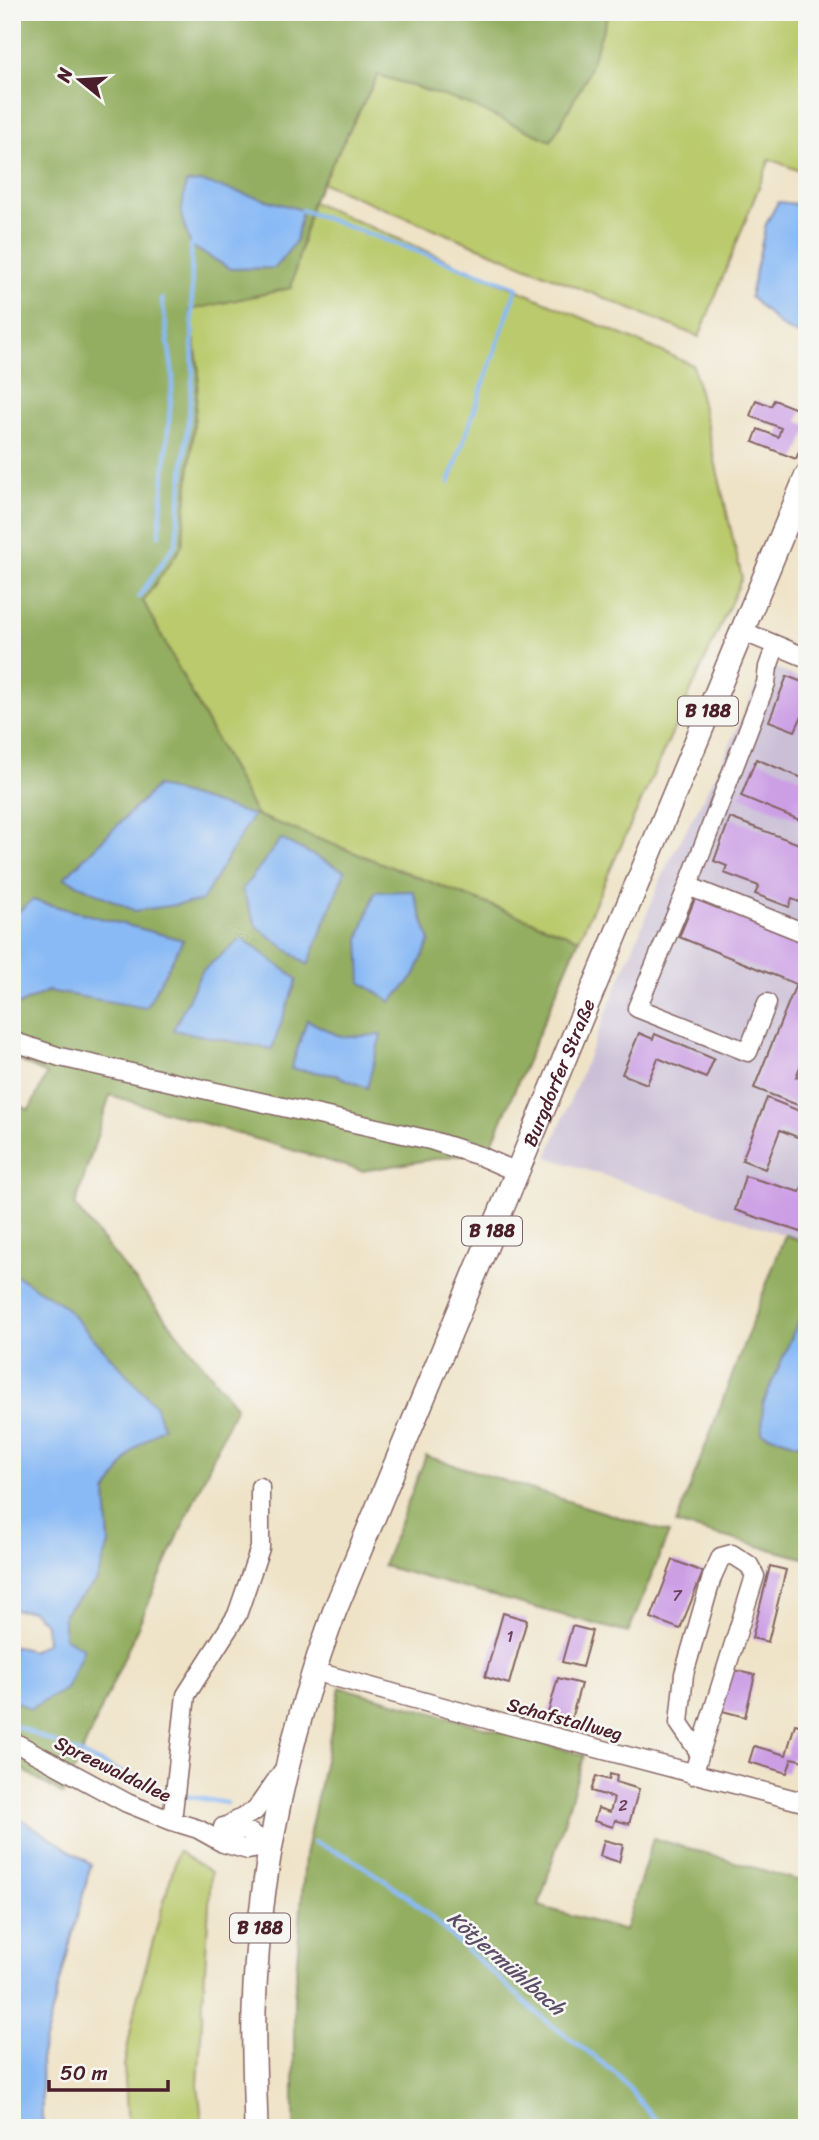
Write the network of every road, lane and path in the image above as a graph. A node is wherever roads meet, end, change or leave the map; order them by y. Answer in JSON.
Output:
{"nodes":[{"id":1,"x":807,"y":475,"type":"edge"},
{"id":2,"x":742,"y":631,"type":"junction"},
{"id":3,"x":776,"y":645,"type":"junction"},
{"id":4,"x":807,"y":658,"type":"edge"},
{"id":5,"x":688,"y":886,"type":"junction"},
{"id":6,"x":807,"y":934,"type":"edge"},
{"id":7,"x":767,"y":1003,"type":"dead end"},
{"id":8,"x":12,"y":1041,"type":"edge"},
{"id":9,"x":517,"y":1172,"type":"junction"},
{"id":10,"x":260,"y":1487,"type":"dead end"},
{"id":11,"x":313,"y":1671,"type":"junction"},
{"id":12,"x":12,"y":1741,"type":"edge"},
{"id":13,"x":699,"y":1752,"type":"junction"},
{"id":14,"x":290,"y":1760,"type":"junction"},
{"id":15,"x":693,"y":1775,"type":"junction"},
{"id":16,"x":807,"y":1803,"type":"edge"},
{"id":17,"x":172,"y":1821,"type":"junction"},
{"id":18,"x":225,"y":1827,"type":"junction"},
{"id":19,"x":198,"y":1829,"type":"junction"},
{"id":20,"x":271,"y":1846,"type":"junction"},
{"id":21,"x":256,"y":2128,"type":"edge"}],
"edges":[{"from":1,"to":2,"type":"main road","name":"Burgdorfer Straße","number":"B 188"},
{"from":2,"to":3,"type":"street"},
{"from":2,"to":9,"type":"main road","name":"Burgdorfer Straße","number":"B 188"},
{"from":3,"to":4,"type":"street"},
{"from":3,"to":5,"type":"street"},
{"from":5,"to":6,"type":"street"},
{"from":5,"to":7,"type":"street"},
{"from":8,"to":9,"type":"street"},
{"from":9,"to":11,"type":"main road","name":"Burgdorfer Straße","number":"B 188"},
{"from":10,"to":17,"type":"street"},
{"from":11,"to":14,"type":"main road","number":"B 188"},
{"from":11,"to":15,"type":"street","name":"Schafstallweg"},
{"from":12,"to":17,"type":"street","name":"Spreewaldallee"},
{"from":13,"to":13,"type":"street"},
{"from":13,"to":15,"type":"street"},
{"from":14,"to":18,"type":"street","name":"Spreewaldallee"},
{"from":14,"to":20,"type":"main road","number":"B 188"},
{"from":15,"to":16,"type":"street","name":"Schafstallweg"},
{"from":17,"to":19,"type":"street","name":"Spreewaldallee"},
{"from":18,"to":19,"type":"street","name":"Spreewaldallee"},
{"from":18,"to":20,"type":"street","name":"Spreewaldallee"},
{"from":19,"to":20,"type":"street","name":"Spreewaldallee"},
{"from":20,"to":21,"type":"main road","number":"B 188"}]}
